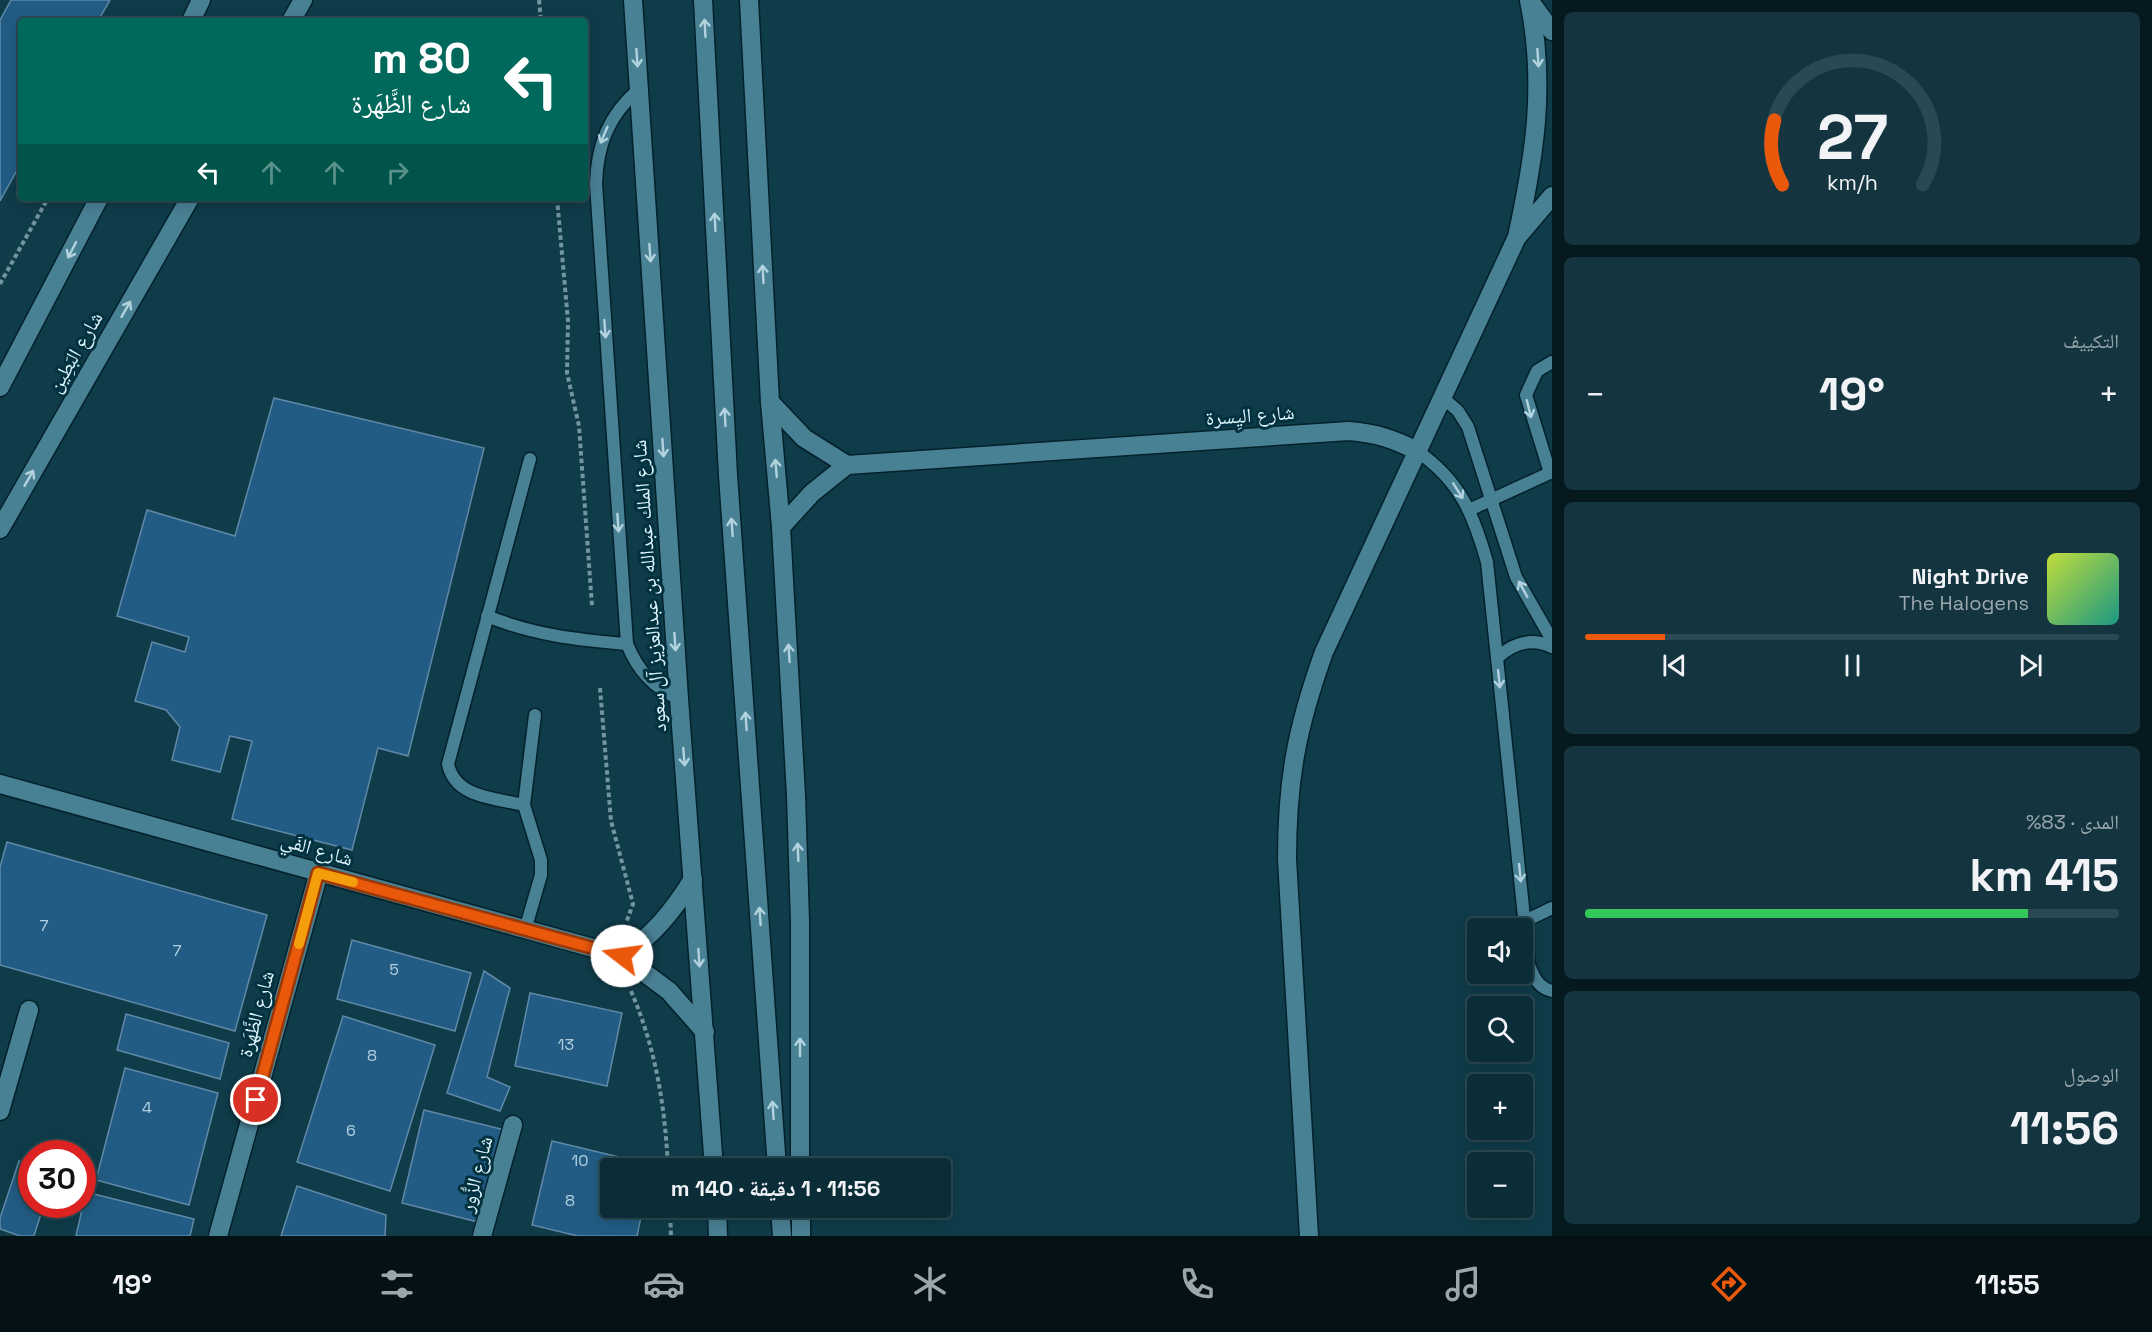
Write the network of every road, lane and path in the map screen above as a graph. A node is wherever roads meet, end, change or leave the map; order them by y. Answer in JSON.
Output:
{"nodes":[{"id":1,"x":201,"y":0,"type":"edge"},
{"id":2,"x":303,"y":0,"type":"edge"},
{"id":3,"x":539,"y":0,"type":"edge"},
{"id":4,"x":633,"y":0,"type":"edge"},
{"id":5,"x":703,"y":0,"type":"edge"},
{"id":6,"x":749,"y":0,"type":"edge"},
{"id":7,"x":1529,"y":0,"type":"edge"},
{"id":8,"x":192,"y":18,"type":"edge"},
{"id":9,"x":293,"y":18,"type":"edge"},
{"id":10,"x":541,"y":18,"type":"edge"},
{"id":11,"x":1552,"y":32,"type":"edge"},
{"id":12,"x":639,"y":89,"type":"junction"},
{"id":13,"x":1552,"y":196,"type":"edge"},
{"id":14,"x":46,"y":201,"type":"edge"},
{"id":15,"x":97,"y":201,"type":"edge"},
{"id":16,"x":188,"y":201,"type":"edge"},
{"id":17,"x":557,"y":201,"type":"edge"},
{"id":18,"x":1517,"y":237,"type":"junction"},
{"id":19,"x":0,"y":284,"type":"edge"},
{"id":20,"x":1552,"y":362,"type":"edge"},
{"id":21,"x":3,"y":380,"type":"edge"},
{"id":22,"x":1443,"y":398,"type":"junction"},
{"id":23,"x":770,"y":402,"type":"junction"},
{"id":24,"x":1417,"y":451,"type":"junction"},
{"id":25,"x":530,"y":459,"type":"dead end"},
{"id":26,"x":847,"y":465,"type":"junction"},
{"id":27,"x":1551,"y":472,"type":"edge"},
{"id":28,"x":1491,"y":500,"type":"junction"},
{"id":29,"x":1469,"y":510,"type":"junction"},
{"id":30,"x":781,"y":526,"type":"junction"},
{"id":31,"x":0,"y":529,"type":"edge"},
{"id":32,"x":592,"y":606,"type":"dead end"},
{"id":33,"x":487,"y":616,"type":"junction"},
{"id":34,"x":1552,"y":640,"type":"edge"},
{"id":35,"x":627,"y":644,"type":"junction"},
{"id":36,"x":1552,"y":647,"type":"edge"},
{"id":37,"x":1497,"y":658,"type":"junction"},
{"id":38,"x":600,"y":688,"type":"dead end"},
{"id":39,"x":679,"y":699,"type":"junction"},
{"id":40,"x":535,"y":715,"type":"dead end"},
{"id":41,"x":0,"y":784,"type":"edge"},
{"id":42,"x":524,"y":804,"type":"junction"},
{"id":43,"x":318,"y":873,"type":"junction"},
{"id":44,"x":693,"y":879,"type":"junction"},
{"id":45,"x":633,"y":904,"type":"dead end"},
{"id":46,"x":1552,"y":908,"type":"edge"},
{"id":47,"x":1525,"y":918,"type":"edge"},
{"id":48,"x":1531,"y":918,"type":"edge"},
{"id":49,"x":525,"y":930,"type":"junction"},
{"id":50,"x":622,"y":956,"type":"junction"},
{"id":51,"x":1533,"y":976,"type":"edge"},
{"id":52,"x":630,"y":989,"type":"dead end"},
{"id":53,"x":1552,"y":991,"type":"edge"},
{"id":54,"x":29,"y":1010,"type":"dead end"},
{"id":55,"x":705,"y":1032,"type":"junction"},
{"id":56,"x":0,"y":1111,"type":"edge"},
{"id":57,"x":513,"y":1125,"type":"dead end"},
{"id":58,"x":667,"y":1158,"type":"edge"},
{"id":59,"x":713,"y":1158,"type":"edge"},
{"id":60,"x":776,"y":1158,"type":"edge"},
{"id":61,"x":800,"y":1158,"type":"edge"},
{"id":62,"x":670,"y":1218,"type":"edge"},
{"id":63,"x":717,"y":1218,"type":"edge"},
{"id":64,"x":781,"y":1218,"type":"edge"},
{"id":65,"x":801,"y":1218,"type":"edge"},
{"id":66,"x":218,"y":1236,"type":"edge"},
{"id":67,"x":482,"y":1236,"type":"edge"},
{"id":68,"x":671,"y":1236,"type":"edge"},
{"id":69,"x":718,"y":1236,"type":"edge"},
{"id":70,"x":782,"y":1236,"type":"edge"},
{"id":71,"x":801,"y":1236,"type":"edge"},
{"id":72,"x":1309,"y":1236,"type":"edge"}],
"edges":[{"from":1,"to":8,"type":"main road"},
{"from":2,"to":9,"type":"main road"},
{"from":3,"to":10,"type":"path"},
{"from":4,"to":12,"type":"main road","name":"شارع الملك عبدالله بن عبدالعزيز آل سعود","one_way":true},
{"from":60,"to":5,"type":"main road","one_way":true},
{"from":23,"to":6,"type":"main road","one_way":true},
{"from":7,"to":11,"type":"main road"},
{"from":7,"to":18,"type":"main road","one_way":true},
{"from":12,"to":35,"type":"lane","one_way":true},
{"from":12,"to":39,"type":"main road","name":"شارع الملك عبدالله بن عبدالعزيز آل سعود","one_way":true},
{"from":13,"to":18,"type":"main road"},
{"from":14,"to":19,"type":"path"},
{"from":15,"to":21,"type":"main road","one_way":true},
{"from":31,"to":16,"type":"main road","name":"شارع البَطِين","one_way":true},
{"from":17,"to":32,"type":"path"},
{"from":18,"to":22,"type":"main road"},
{"from":20,"to":27,"type":"lane","one_way":true},
{"from":22,"to":24,"type":"main road"},
{"from":22,"to":28,"type":"lane"},
{"from":23,"to":26,"type":"main road"},
{"from":30,"to":23,"type":"main road","one_way":true},
{"from":24,"to":26,"type":"main road","name":"شارع اليِسرة"},
{"from":24,"to":29,"type":"lane","one_way":true},
{"from":24,"to":72,"type":"main road"},
{"from":25,"to":33,"type":"lane"},
{"from":26,"to":30,"type":"main road"},
{"from":27,"to":28,"type":"lane"},
{"from":28,"to":29,"type":"lane"},
{"from":34,"to":28,"type":"lane","one_way":true},
{"from":29,"to":37,"type":"lane"},
{"from":61,"to":30,"type":"main road","one_way":true},
{"from":33,"to":35,"type":"lane"},
{"from":33,"to":42,"type":"lane"},
{"from":35,"to":39,"type":"lane"},
{"from":36,"to":37,"type":"lane"},
{"from":37,"to":47,"type":"lane","one_way":true},
{"from":38,"to":45,"type":"path"},
{"from":39,"to":44,"type":"main road","name":"شارع الملك عبدالله بن عبدالعزيز آل سعود","one_way":true},
{"from":40,"to":42,"type":"lane"},
{"from":41,"to":43,"type":"main road","name":"شارع الفَي"},
{"from":42,"to":49,"type":"lane"},
{"from":43,"to":49,"type":"main road","name":"شارع الفَي"},
{"from":43,"to":66,"type":"main road","name":"شارع الظَّهَرة"},
{"from":44,"to":50,"type":"main road"},
{"from":44,"to":55,"type":"main road","name":"شارع الملك عبدالله بن عبدالعزيز آل سعود","one_way":true},
{"from":46,"to":48,"type":"lane"},
{"from":49,"to":50,"type":"main road","name":"شارع الفَي"},
{"from":50,"to":55,"type":"main road","name":"شارع الفَي"},
{"from":51,"to":53,"type":"lane"},
{"from":52,"to":58,"type":"path"},
{"from":54,"to":56,"type":"main road"},
{"from":55,"to":59,"type":"main road","name":"شارع الملك عبدالله بن عبدالعزيز آل سعود"},
{"from":57,"to":67,"type":"main road","name":"شارع الزُّور"},
{"from":62,"to":68,"type":"path"},
{"from":63,"to":69,"type":"main road"},
{"from":64,"to":70,"type":"main road"},
{"from":65,"to":71,"type":"main road"}]}
